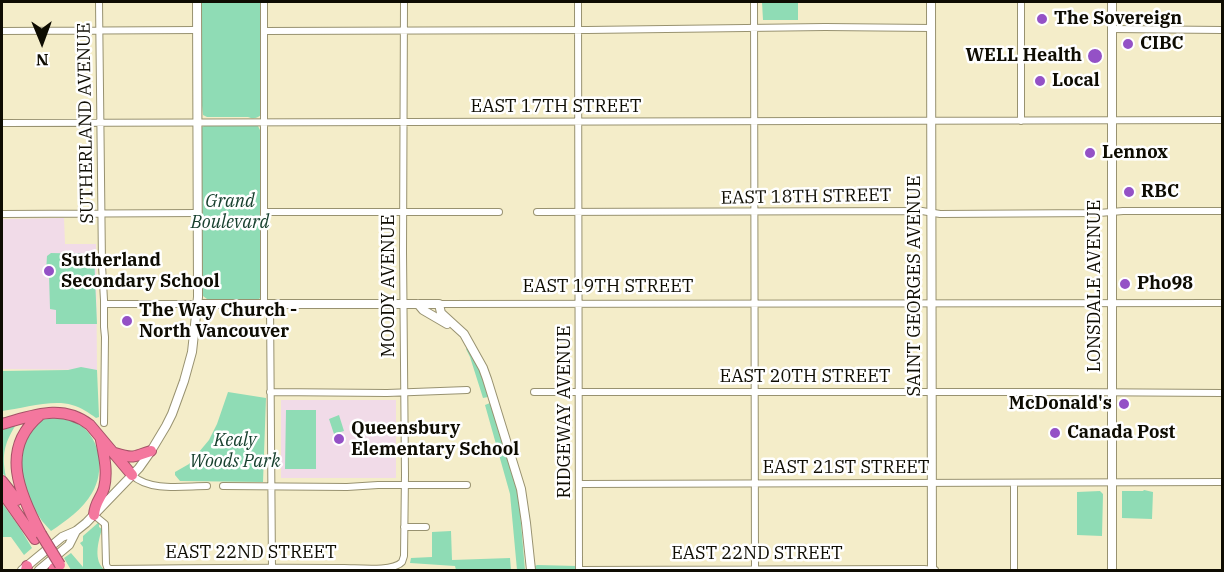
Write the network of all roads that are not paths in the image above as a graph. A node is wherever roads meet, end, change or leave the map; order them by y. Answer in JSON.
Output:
{"nodes":[{"id":1,"x":99,"y":2,"type":"edge"},
{"id":2,"x":197,"y":2,"type":"edge"},
{"id":3,"x":264,"y":2,"type":"edge"},
{"id":4,"x":404,"y":2,"type":"edge"},
{"id":5,"x":578,"y":2,"type":"edge"},
{"id":6,"x":754,"y":2,"type":"edge"},
{"id":7,"x":931,"y":2,"type":"edge"},
{"id":8,"x":1021,"y":2,"type":"edge"},
{"id":9,"x":1112,"y":2,"type":"edge"},
{"id":10,"x":754,"y":27,"type":"junction"},
{"id":11,"x":931,"y":28,"type":"junction"},
{"id":12,"x":197,"y":30,"type":"junction"},
{"id":13,"x":404,"y":30,"type":"junction"},
{"id":14,"x":578,"y":30,"type":"junction"},
{"id":15,"x":1112,"y":30,"type":"junction"},
{"id":16,"x":1222,"y":30,"type":"edge"},
{"id":17,"x":2,"y":31,"type":"edge"},
{"id":18,"x":100,"y":31,"type":"junction"},
{"id":19,"x":264,"y":31,"type":"junction"},
{"id":20,"x":1112,"y":120,"type":"junction"},
{"id":21,"x":1222,"y":120,"type":"edge"},
{"id":22,"x":754,"y":121,"type":"junction"},
{"id":23,"x":932,"y":121,"type":"junction"},
{"id":24,"x":1021,"y":121,"type":"junction"},
{"id":25,"x":101,"y":122,"type":"junction"},
{"id":26,"x":197,"y":122,"type":"junction"},
{"id":27,"x":264,"y":122,"type":"junction"},
{"id":28,"x":404,"y":122,"type":"junction"},
{"id":29,"x":579,"y":122,"type":"junction"},
{"id":30,"x":2,"y":123,"type":"edge"},
{"id":31,"x":1222,"y":211,"type":"edge"},
{"id":32,"x":264,"y":212,"type":"junction"},
{"id":33,"x":499,"y":212,"type":"dead end"},
{"id":34,"x":537,"y":212,"type":"dead end"},
{"id":35,"x":579,"y":212,"type":"junction"},
{"id":36,"x":754,"y":212,"type":"junction"},
{"id":37,"x":931,"y":212,"type":"junction"},
{"id":38,"x":1112,"y":212,"type":"junction"},
{"id":39,"x":102,"y":213,"type":"junction"},
{"id":40,"x":198,"y":213,"type":"junction"},
{"id":41,"x":404,"y":213,"type":"junction"},
{"id":42,"x":2,"y":214,"type":"edge"},
{"id":43,"x":754,"y":303,"type":"junction"},
{"id":44,"x":932,"y":303,"type":"junction"},
{"id":45,"x":1112,"y":303,"type":"junction"},
{"id":46,"x":1222,"y":303,"type":"edge"},
{"id":47,"x":104,"y":304,"type":"junction"},
{"id":48,"x":197,"y":304,"type":"junction"},
{"id":49,"x":267,"y":304,"type":"junction"},
{"id":50,"x":404,"y":304,"type":"junction"},
{"id":51,"x":418,"y":304,"type":"junction"},
{"id":52,"x":440,"y":304,"type":"junction"},
{"id":53,"x":580,"y":304,"type":"junction"},
{"id":54,"x":471,"y":347,"type":"junction"},
{"id":55,"x":467,"y":390,"type":"dead end"},
{"id":56,"x":270,"y":392,"type":"junction"},
{"id":57,"x":405,"y":392,"type":"junction"},
{"id":58,"x":534,"y":392,"type":"dead end"},
{"id":59,"x":580,"y":392,"type":"junction"},
{"id":60,"x":754,"y":392,"type":"junction"},
{"id":61,"x":932,"y":392,"type":"junction"},
{"id":62,"x":1111,"y":393,"type":"junction"},
{"id":63,"x":1222,"y":393,"type":"edge"},
{"id":64,"x":43,"y":414,"type":"junction"},
{"id":65,"x":105,"y":423,"type":"dead end"},
{"id":66,"x":2,"y":424,"type":"edge"},
{"id":67,"x":100,"y":437,"type":"junction"},
{"id":68,"x":151,"y":451,"type":"junction"},
{"id":69,"x":114,"y":453,"type":"junction"},
{"id":70,"x":132,"y":475,"type":"junction"},
{"id":71,"x":2,"y":481,"type":"edge"},
{"id":72,"x":932,"y":483,"type":"junction"},
{"id":73,"x":1014,"y":483,"type":"junction"},
{"id":74,"x":1112,"y":483,"type":"junction"},
{"id":75,"x":1222,"y":483,"type":"edge"},
{"id":76,"x":405,"y":484,"type":"junction"},
{"id":77,"x":580,"y":484,"type":"junction"},
{"id":78,"x":754,"y":484,"type":"junction"},
{"id":79,"x":467,"y":485,"type":"dead end"},
{"id":80,"x":207,"y":486,"type":"dead end"},
{"id":81,"x":223,"y":486,"type":"dead end"},
{"id":82,"x":271,"y":487,"type":"junction"},
{"id":83,"x":2,"y":492,"type":"edge"},
{"id":84,"x":94,"y":515,"type":"junction"},
{"id":85,"x":404,"y":527,"type":"junction"},
{"id":86,"x":426,"y":527,"type":"dead end"},
{"id":87,"x":38,"y":536,"type":"junction"},
{"id":88,"x":55,"y":562,"type":"edge"},
{"id":89,"x":396,"y":567,"type":"joint"},
{"id":90,"x":27,"y":569,"type":"edge"},
{"id":91,"x":272,"y":569,"type":"edge"},
{"id":92,"x":39,"y":570,"type":"edge"},
{"id":93,"x":531,"y":570,"type":"edge"},
{"id":94,"x":579,"y":570,"type":"edge"},
{"id":95,"x":755,"y":570,"type":"edge"},
{"id":96,"x":933,"y":570,"type":"edge"},
{"id":97,"x":1014,"y":570,"type":"edge"},
{"id":98,"x":1112,"y":570,"type":"edge"}],
"edges":[{"from":1,"to":18,"type":"street","name":"SUTHERLAND AVENUE"},
{"from":2,"to":12,"type":"main road"},
{"from":3,"to":19,"type":"street"},
{"from":4,"to":13,"type":"street","name":"MOODY AVENUE"},
{"from":5,"to":14,"type":"street","name":"RIDGEWAY AVENUE"},
{"from":6,"to":10,"type":"street"},
{"from":7,"to":11,"type":"main road","name":"SAINT GEORGES AVENUE"},
{"from":8,"to":24,"type":"street"},
{"from":9,"to":15,"type":"main road","name":"LONSDALE AVENUE"},
{"from":10,"to":11,"type":"street"},
{"from":10,"to":14,"type":"street"},
{"from":10,"to":22,"type":"street"},
{"from":11,"to":23,"type":"main road","name":"SAINT GEORGES AVENUE"},
{"from":12,"to":18,"type":"street"},
{"from":12,"to":26,"type":"main road"},
{"from":13,"to":14,"type":"street"},
{"from":13,"to":19,"type":"street"},
{"from":13,"to":28,"type":"street","name":"MOODY AVENUE"},
{"from":14,"to":29,"type":"street","name":"RIDGEWAY AVENUE"},
{"from":15,"to":16,"type":"street"},
{"from":15,"to":20,"type":"main road","name":"LONSDALE AVENUE"},
{"from":17,"to":18,"type":"street"},
{"from":18,"to":25,"type":"street","name":"SUTHERLAND AVENUE"},
{"from":19,"to":27,"type":"street"},
{"from":20,"to":21,"type":"street","name":"EAST 17TH STREET"},
{"from":20,"to":24,"type":"street","name":"EAST 17TH STREET"},
{"from":20,"to":38,"type":"main road","name":"LONSDALE AVENUE"},
{"from":22,"to":23,"type":"street","name":"EAST 17TH STREET"},
{"from":22,"to":29,"type":"street","name":"EAST 17TH STREET"},
{"from":22,"to":36,"type":"street"},
{"from":23,"to":24,"type":"street","name":"EAST 17TH STREET"},
{"from":23,"to":37,"type":"main road","name":"SAINT GEORGES AVENUE"},
{"from":25,"to":26,"type":"street","name":"EAST 17TH STREET"},
{"from":25,"to":30,"type":"street","name":"EAST 17TH STREET"},
{"from":25,"to":39,"type":"street","name":"SUTHERLAND AVENUE"},
{"from":26,"to":27,"type":"street","name":"EAST 17TH STREET"},
{"from":26,"to":40,"type":"main road"},
{"from":27,"to":28,"type":"street","name":"EAST 17TH STREET"},
{"from":27,"to":32,"type":"street"},
{"from":28,"to":29,"type":"street","name":"EAST 17TH STREET"},
{"from":28,"to":41,"type":"street","name":"MOODY AVENUE"},
{"from":29,"to":35,"type":"street","name":"RIDGEWAY AVENUE"},
{"from":31,"to":38,"type":"street","name":"EAST 18TH STREET"},
{"from":32,"to":41,"type":"street"},
{"from":32,"to":49,"type":"street"},
{"from":33,"to":41,"type":"street"},
{"from":34,"to":35,"type":"street","name":"EAST 18TH STREET"},
{"from":35,"to":36,"type":"street","name":"EAST 18TH STREET"},
{"from":35,"to":53,"type":"street","name":"RIDGEWAY AVENUE"},
{"from":36,"to":37,"type":"street","name":"EAST 18TH STREET"},
{"from":36,"to":43,"type":"street"},
{"from":37,"to":38,"type":"street","name":"EAST 18TH STREET"},
{"from":37,"to":44,"type":"main road","name":"SAINT GEORGES AVENUE"},
{"from":38,"to":45,"type":"main road","name":"LONSDALE AVENUE"},
{"from":39,"to":40,"type":"street"},
{"from":39,"to":42,"type":"street"},
{"from":39,"to":47,"type":"street","name":"SUTHERLAND AVENUE"},
{"from":40,"to":48,"type":"main road"},
{"from":41,"to":50,"type":"street","name":"MOODY AVENUE"},
{"from":43,"to":44,"type":"street","name":"EAST 19TH STREET"},
{"from":43,"to":53,"type":"street","name":"EAST 19TH STREET"},
{"from":43,"to":60,"type":"street"},
{"from":44,"to":45,"type":"street","name":"EAST 19TH STREET"},
{"from":44,"to":61,"type":"main road","name":"SAINT GEORGES AVENUE"},
{"from":45,"to":46,"type":"street","name":"EAST 19TH STREET"},
{"from":45,"to":62,"type":"main road","name":"LONSDALE AVENUE"},
{"from":47,"to":48,"type":"street","name":"EAST 19TH STREET"},
{"from":47,"to":65,"type":"street","name":"SUTHERLAND AVENUE"},
{"from":48,"to":49,"type":"main road","name":"EAST 19TH STREET"},
{"from":48,"to":68,"type":"main road"},
{"from":49,"to":50,"type":"main road","name":"EAST 19TH STREET"},
{"from":49,"to":56,"type":"street"},
{"from":50,"to":51,"type":"main road","name":"EAST 19TH STREET"},
{"from":50,"to":57,"type":"street","name":"MOODY AVENUE"},
{"from":51,"to":52,"type":"main road","name":"EAST 19TH STREET"},
{"from":51,"to":54,"type":"main road"},
{"from":52,"to":53,"type":"street","name":"EAST 19TH STREET"},
{"from":52,"to":54,"type":"main road"},
{"from":53,"to":59,"type":"street","name":"RIDGEWAY AVENUE"},
{"from":54,"to":93,"type":"main road"},
{"from":55,"to":57,"type":"street"},
{"from":56,"to":57,"type":"street"},
{"from":56,"to":82,"type":"street"},
{"from":57,"to":76,"type":"street","name":"MOODY AVENUE"},
{"from":58,"to":59,"type":"street","name":"EAST 20TH STREET"},
{"from":59,"to":60,"type":"street","name":"EAST 20TH STREET"},
{"from":59,"to":77,"type":"street","name":"RIDGEWAY AVENUE"},
{"from":60,"to":61,"type":"street","name":"EAST 20TH STREET"},
{"from":60,"to":78,"type":"street"},
{"from":61,"to":62,"type":"street","name":"EAST 20TH STREET"},
{"from":61,"to":72,"type":"main road","name":"SAINT GEORGES AVENUE"},
{"from":62,"to":63,"type":"street","name":"EAST 20TH STREET"},
{"from":62,"to":74,"type":"main road","name":"LONSDALE AVENUE"},
{"from":64,"to":66,"type":"highway"},
{"from":64,"to":67,"type":"highway"},
{"from":64,"to":87,"type":"highway"},
{"from":67,"to":69,"type":"highway"},
{"from":67,"to":84,"type":"highway"},
{"from":68,"to":69,"type":"highway"},
{"from":68,"to":70,"type":"main road"},
{"from":69,"to":70,"type":"highway"},
{"from":70,"to":80,"type":"street"},
{"from":70,"to":84,"type":"main road"},
{"from":71,"to":87,"type":"highway"},
{"from":72,"to":73,"type":"street","name":"EAST 21ST STREET"},
{"from":72,"to":78,"type":"street","name":"EAST 21ST STREET"},
{"from":72,"to":96,"type":"main road","name":"SAINT GEORGES AVENUE"},
{"from":73,"to":74,"type":"street","name":"EAST 21ST STREET"},
{"from":73,"to":97,"type":"street"},
{"from":74,"to":75,"type":"street","name":"EAST 21ST STREET"},
{"from":74,"to":98,"type":"main road","name":"LONSDALE AVENUE"},
{"from":76,"to":79,"type":"street"},
{"from":76,"to":82,"type":"street"},
{"from":76,"to":85,"type":"street","name":"MOODY AVENUE"},
{"from":77,"to":78,"type":"street","name":"EAST 21ST STREET"},
{"from":77,"to":94,"type":"street","name":"RIDGEWAY AVENUE"},
{"from":78,"to":95,"type":"street"},
{"from":81,"to":82,"type":"street"},
{"from":82,"to":91,"type":"street"},
{"from":83,"to":87,"type":"highway"},
{"from":84,"to":88,"type":"main road"},
{"from":84,"to":91,"type":"street","name":"EAST 22ND STREET"},
{"from":85,"to":86,"type":"street"},
{"from":85,"to":89,"type":"street","name":"MOODY AVENUE"},
{"from":87,"to":88,"type":"highway","bridge":true},
{"from":88,"to":90,"type":"main road"},
{"from":88,"to":92,"type":"main road"},
{"from":89,"to":91,"type":"street","name":"EAST 22ND STREET"},
{"from":94,"to":95,"type":"street","name":"EAST 22ND STREET"},
{"from":95,"to":96,"type":"street","name":"EAST 22ND STREET"}]}
